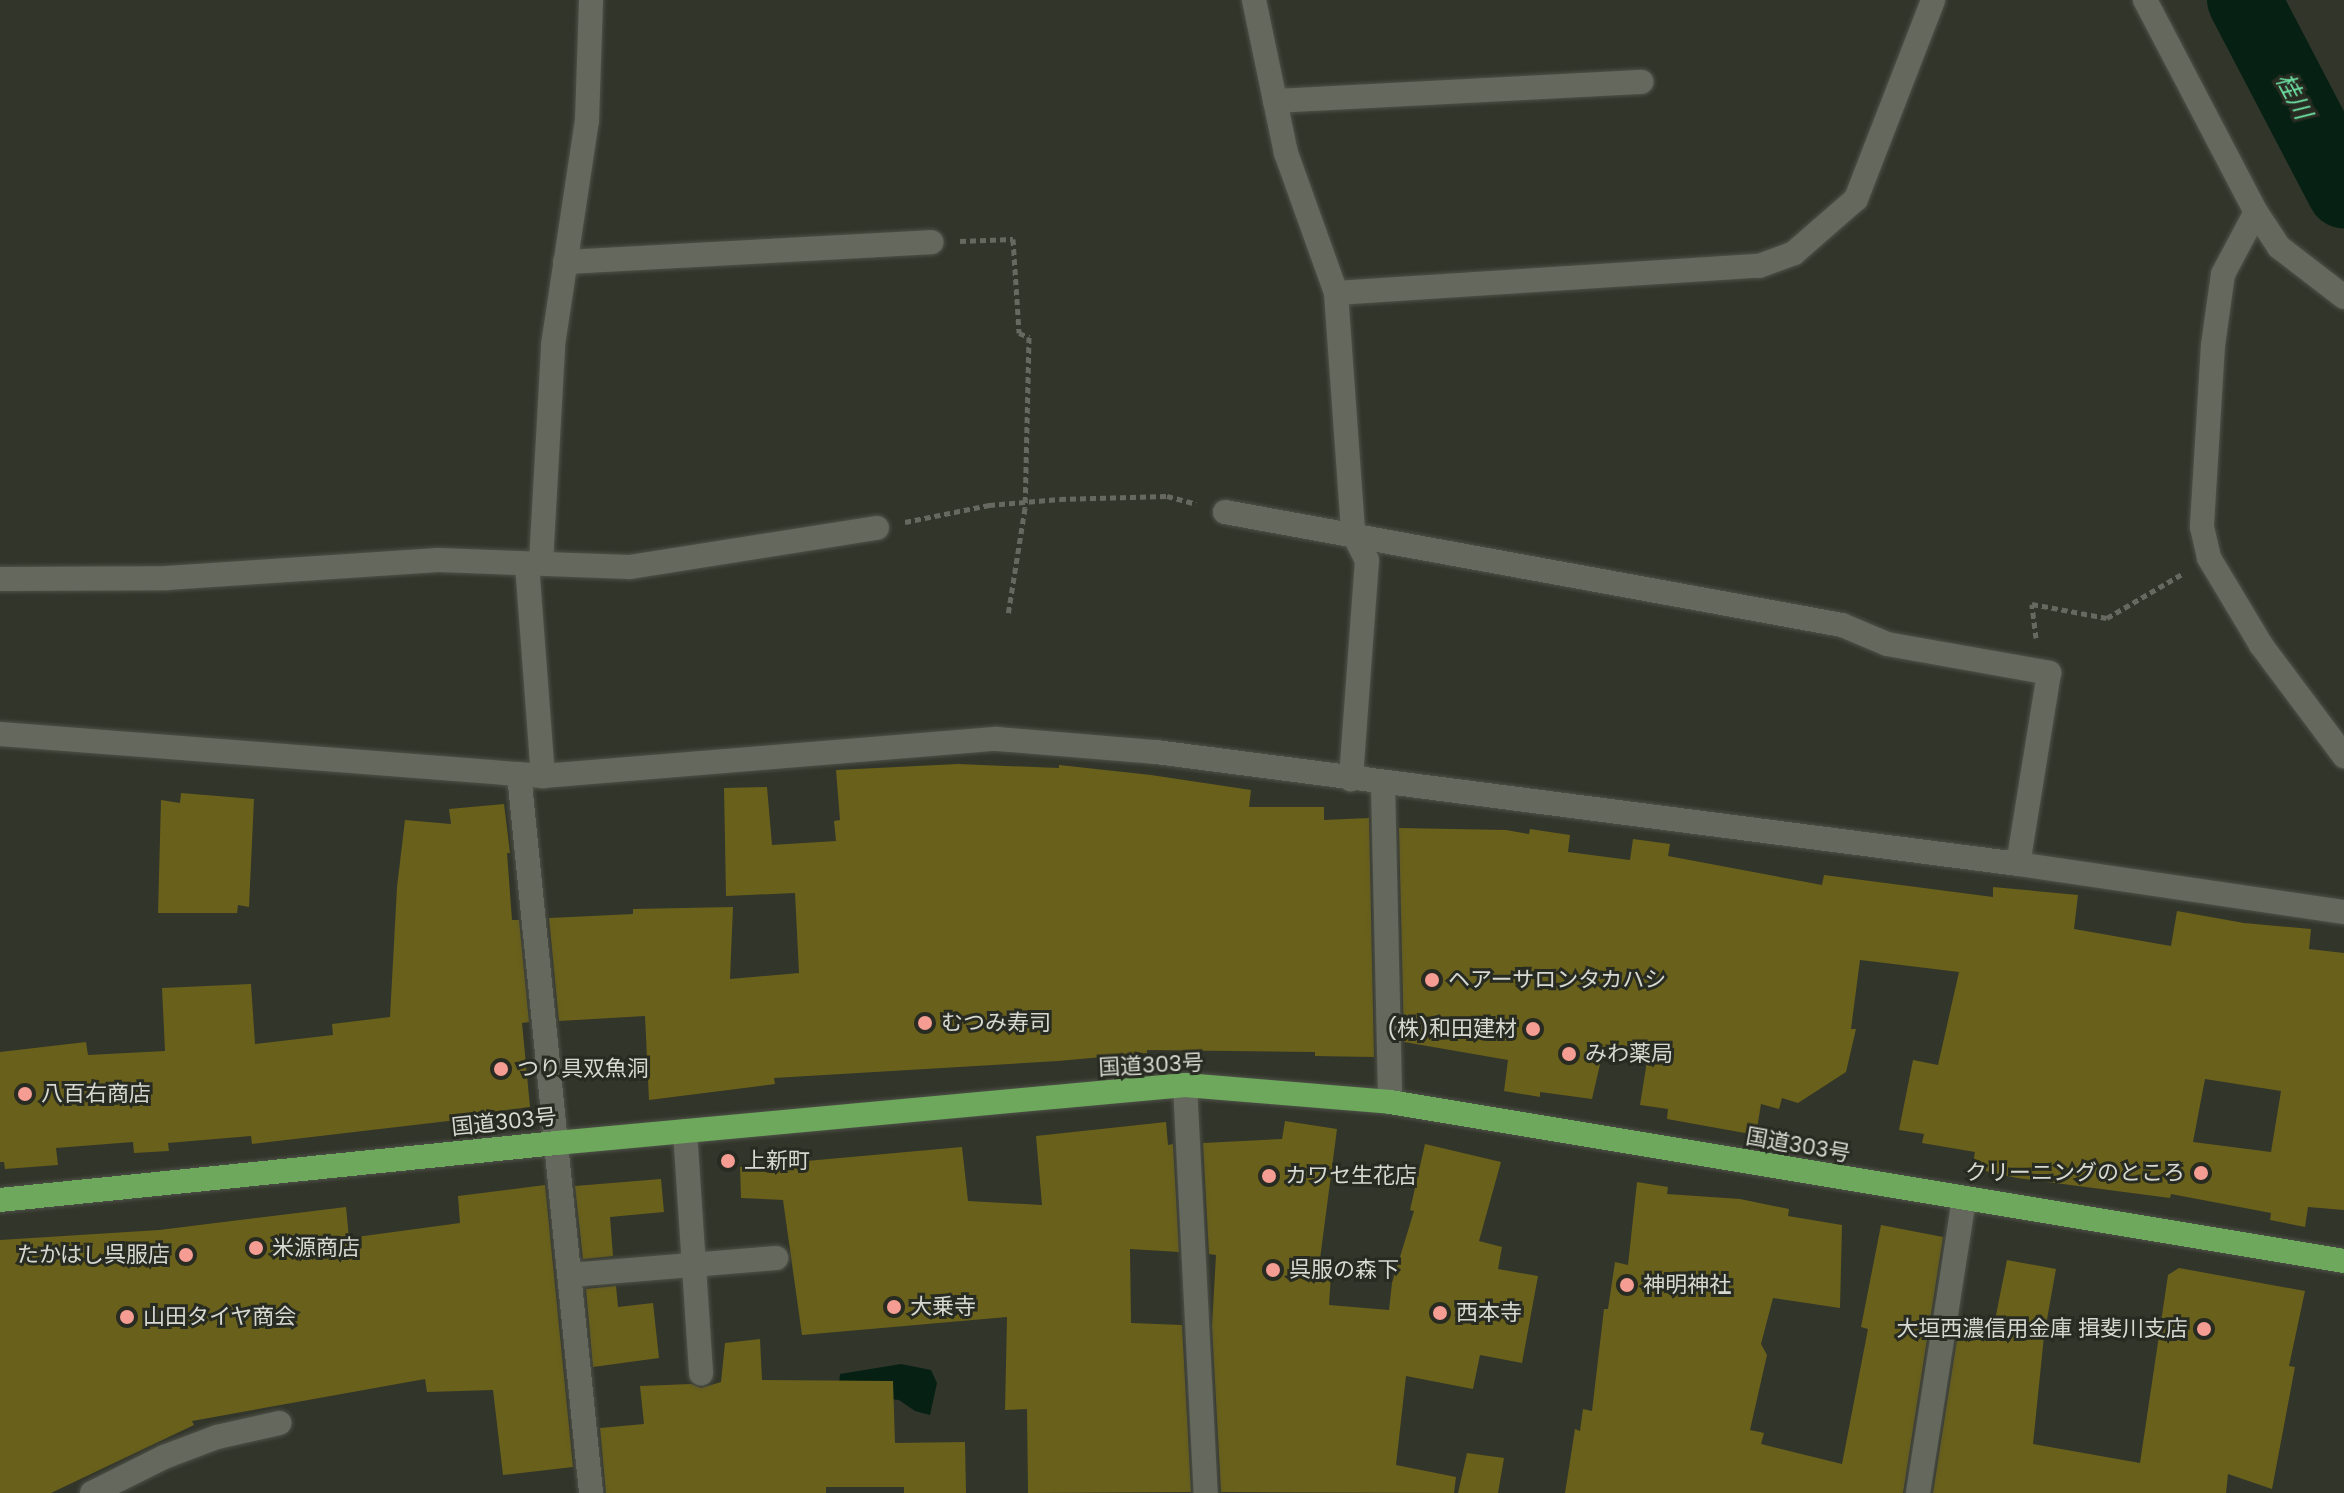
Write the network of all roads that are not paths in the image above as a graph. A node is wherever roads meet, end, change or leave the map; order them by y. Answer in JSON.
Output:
{"nodes":[{"id":1,"x":591,"y":0,"type":"edge"},
{"id":2,"x":1254,"y":0,"type":"edge"},
{"id":3,"x":1933,"y":0,"type":"edge"},
{"id":4,"x":2145,"y":0,"type":"edge"},
{"id":5,"x":1642,"y":82,"type":"dead end"},
{"id":6,"x":1275,"y":101,"type":"junction"},
{"id":7,"x":2256,"y":212,"type":"junction"},
{"id":8,"x":931,"y":242,"type":"road end"},
{"id":9,"x":565,"y":262,"type":"junction"},
{"id":10,"x":1336,"y":293,"type":"junction"},
{"id":11,"x":2344,"y":297,"type":"edge"},
{"id":12,"x":1225,"y":512,"type":"road end"},
{"id":13,"x":877,"y":528,"type":"road end"},
{"id":14,"x":1353,"y":533,"type":"junction"},
{"id":15,"x":534,"y":564,"type":"junction"},
{"id":16,"x":0,"y":579,"type":"edge"},
{"id":17,"x":0,"y":734,"type":"edge"},
{"id":18,"x":2344,"y":756,"type":"edge"},
{"id":19,"x":519,"y":774,"type":"junction"},
{"id":20,"x":543,"y":776,"type":"junction"},
{"id":21,"x":1351,"y":779,"type":"junction"},
{"id":22,"x":1383,"y":784,"type":"junction"},
{"id":23,"x":2018,"y":864,"type":"junction"},
{"id":24,"x":2344,"y":912,"type":"edge"},
{"id":25,"x":1185,"y":1085,"type":"junction"},
{"id":26,"x":1390,"y":1102,"type":"junction"},
{"id":27,"x":685,"y":1131,"type":"junction"},
{"id":28,"x":556,"y":1143,"type":"junction"},
{"id":29,"x":0,"y":1200,"type":"edge"},
{"id":30,"x":1964,"y":1200,"type":"junction"},
{"id":31,"x":776,"y":1258,"type":"dead end"},
{"id":32,"x":2344,"y":1261,"type":"edge"},
{"id":33,"x":694,"y":1267,"type":"junction"},
{"id":34,"x":570,"y":1275,"type":"junction"},
{"id":35,"x":701,"y":1373,"type":"dead end"},
{"id":36,"x":279,"y":1423,"type":"dead end"},
{"id":37,"x":92,"y":1493,"type":"edge"},
{"id":38,"x":591,"y":1493,"type":"edge"},
{"id":39,"x":1206,"y":1493,"type":"edge"},
{"id":40,"x":1918,"y":1493,"type":"edge"}],
"edges":[{"from":1,"to":9,"type":"street"},
{"from":2,"to":6,"type":"street"},
{"from":3,"to":10,"type":"street"},
{"from":4,"to":7,"type":"street"},
{"from":5,"to":6,"type":"street"},
{"from":6,"to":10,"type":"street"},
{"from":7,"to":11,"type":"street"},
{"from":7,"to":18,"type":"street"},
{"from":8,"to":9,"type":"street"},
{"from":9,"to":15,"type":"street"},
{"from":10,"to":14,"type":"street"},
{"from":12,"to":14,"type":"street"},
{"from":13,"to":15,"type":"street"},
{"from":14,"to":21,"type":"street"},
{"from":14,"to":23,"type":"street"},
{"from":15,"to":16,"type":"street"},
{"from":15,"to":20,"type":"street"},
{"from":17,"to":19,"type":"street"},
{"from":19,"to":20,"type":"street"},
{"from":19,"to":28,"type":"street"},
{"from":20,"to":21,"type":"street"},
{"from":21,"to":22,"type":"street"},
{"from":22,"to":23,"type":"street"},
{"from":22,"to":26,"type":"street"},
{"from":23,"to":24,"type":"street"},
{"from":25,"to":26,"type":"highway","name":"国道303号"},
{"from":25,"to":27,"type":"highway","name":"国道303号"},
{"from":25,"to":39,"type":"street"},
{"from":26,"to":30,"type":"highway","name":"国道303号"},
{"from":27,"to":28,"type":"highway","name":"国道303号"},
{"from":27,"to":33,"type":"street"},
{"from":28,"to":29,"type":"highway","name":"国道303号"},
{"from":28,"to":34,"type":"street"},
{"from":30,"to":32,"type":"highway","name":"国道303号"},
{"from":30,"to":40,"type":"street"},
{"from":31,"to":33,"type":"street"},
{"from":33,"to":34,"type":"street"},
{"from":33,"to":35,"type":"street"},
{"from":34,"to":38,"type":"street"},
{"from":36,"to":37,"type":"street"}]}
